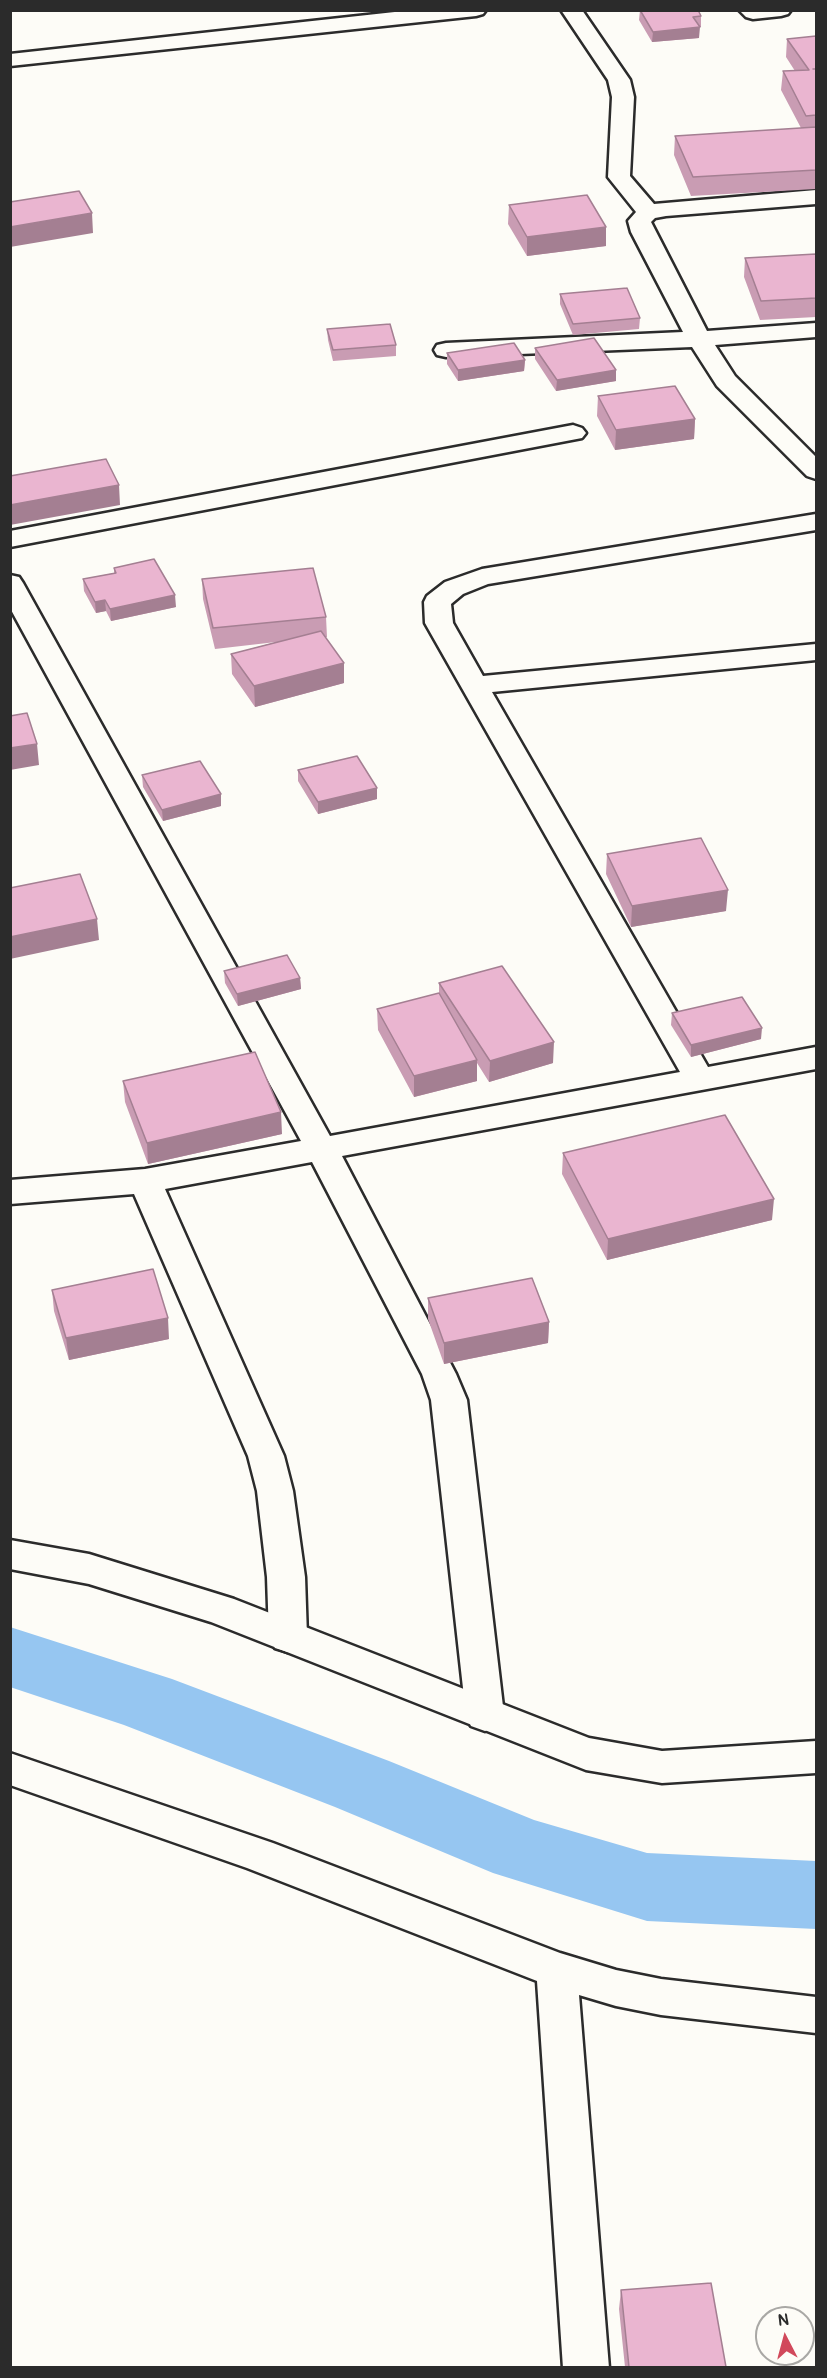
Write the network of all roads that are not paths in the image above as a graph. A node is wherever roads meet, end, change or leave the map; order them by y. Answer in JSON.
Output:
{"nodes":[{"id":1,"x":476,"y":10,"type":"edge"},
{"id":2,"x":571,"y":10,"type":"edge"},
{"id":3,"x":750,"y":10,"type":"edge"},
{"id":4,"x":781,"y":10,"type":"edge"},
{"id":5,"x":10,"y":60,"type":"edge"},
{"id":6,"x":816,"y":197,"type":"edge"},
{"id":7,"x":648,"y":213,"type":"junction"},
{"id":8,"x":816,"y":330,"type":"edge"},
{"id":9,"x":699,"y":339,"type":"junction"},
{"id":10,"x":446,"y":350,"type":"dead end"},
{"id":11,"x":573,"y":433,"type":"dead end"},
{"id":12,"x":816,"y":471,"type":"edge"},
{"id":13,"x":816,"y":522,"type":"edge"},
{"id":14,"x":10,"y":539,"type":"edge"},
{"id":15,"x":10,"y":583,"type":"edge"},
{"id":16,"x":816,"y":652,"type":"edge"},
{"id":17,"x":475,"y":685,"type":"junction"},
{"id":18,"x":816,"y":1058,"type":"edge"},
{"id":19,"x":700,"y":1080,"type":"junction"},
{"id":20,"x":321,"y":1148,"type":"junction"},
{"id":21,"x":146,"y":1181,"type":"junction"},
{"id":22,"x":10,"y":1192,"type":"edge"},
{"id":23,"x":10,"y":1554,"type":"edge"},
{"id":24,"x":288,"y":1637,"type":"junction"},
{"id":25,"x":485,"y":1715,"type":"junction"},
{"id":26,"x":816,"y":1757,"type":"edge"},
{"id":27,"x":10,"y":1769,"type":"edge"},
{"id":28,"x":557,"y":1970,"type":"junction"},
{"id":29,"x":816,"y":2015,"type":"edge"},
{"id":30,"x":586,"y":2367,"type":"edge"}],
"edges":[{"from":1,"to":5,"type":"street"},
{"from":2,"to":7,"type":"street"},
{"from":3,"to":4,"type":"street"},
{"from":6,"to":7,"type":"street"},
{"from":7,"to":9,"type":"street"},
{"from":8,"to":9,"type":"street"},
{"from":9,"to":10,"type":"street"},
{"from":9,"to":12,"type":"street"},
{"from":11,"to":14,"type":"street"},
{"from":13,"to":17,"type":"street"},
{"from":15,"to":20,"type":"street"},
{"from":16,"to":17,"type":"street"},
{"from":17,"to":19,"type":"street"},
{"from":18,"to":19,"type":"street"},
{"from":19,"to":20,"type":"street"},
{"from":20,"to":21,"type":"street"},
{"from":20,"to":25,"type":"street"},
{"from":21,"to":22,"type":"street"},
{"from":21,"to":24,"type":"street"},
{"from":23,"to":24,"type":"street"},
{"from":24,"to":25,"type":"street"},
{"from":25,"to":26,"type":"street"},
{"from":27,"to":28,"type":"street"},
{"from":28,"to":29,"type":"street"},
{"from":28,"to":30,"type":"street"}]}
